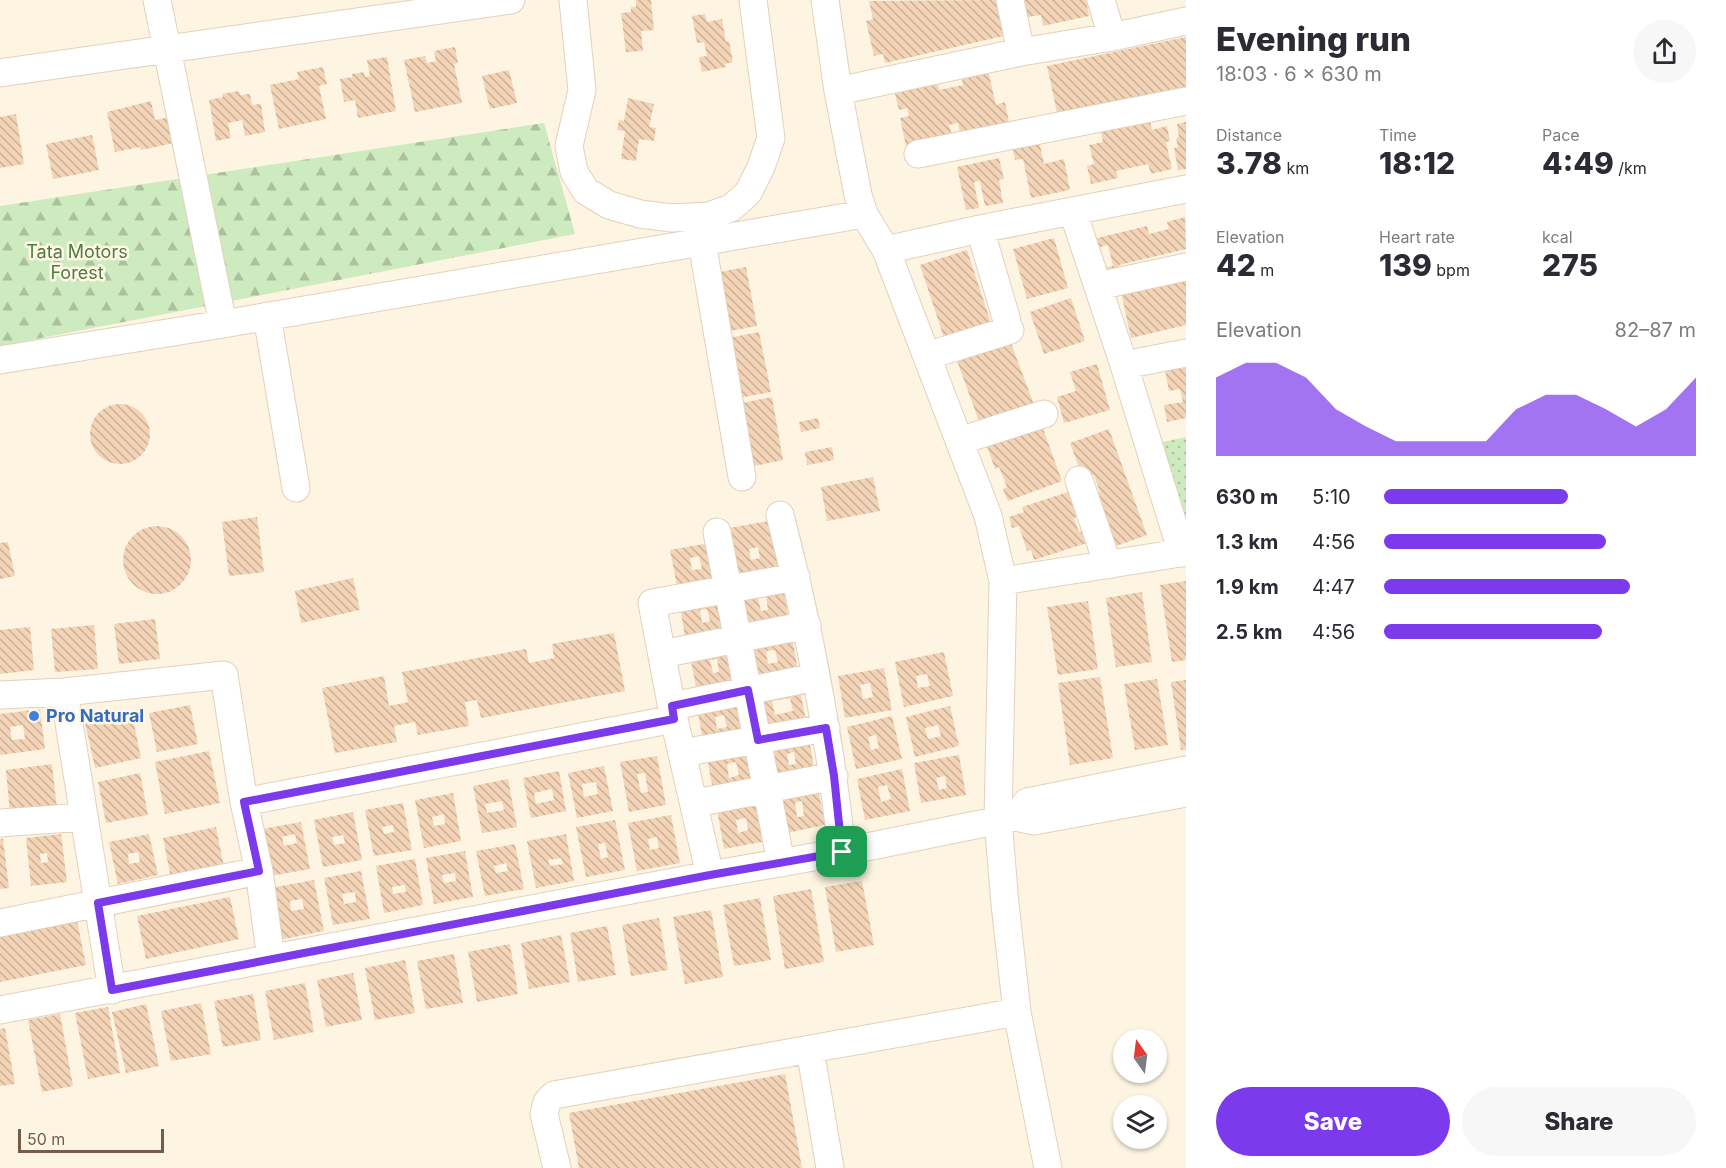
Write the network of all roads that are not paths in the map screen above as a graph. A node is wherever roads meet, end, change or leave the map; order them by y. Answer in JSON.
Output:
{"nodes":[{"id":1,"x":157,"y":0,"type":"edge"},
{"id":2,"x":511,"y":0,"type":"edge"},
{"id":3,"x":573,"y":0,"type":"edge"},
{"id":4,"x":753,"y":0,"type":"edge"},
{"id":5,"x":825,"y":0,"type":"edge"},
{"id":6,"x":1010,"y":0,"type":"edge"},
{"id":7,"x":1101,"y":0,"type":"edge"},
{"id":8,"x":1186,"y":21,"type":"edge"},
{"id":9,"x":1112,"y":37,"type":"junction"},
{"id":10,"x":167,"y":49,"type":"junction"},
{"id":11,"x":1021,"y":52,"type":"junction"},
{"id":12,"x":0,"y":73,"type":"edge"},
{"id":13,"x":838,"y":91,"type":"junction"},
{"id":14,"x":1186,"y":102,"type":"edge"},
{"id":15,"x":918,"y":154,"type":"dead end"},
{"id":16,"x":1186,"y":189,"type":"edge"},
{"id":17,"x":1073,"y":212,"type":"junction"},
{"id":18,"x":864,"y":214,"type":"junction"},
{"id":19,"x":980,"y":229,"type":"junction"},
{"id":20,"x":702,"y":242,"type":"junction"},
{"id":21,"x":886,"y":250,"type":"junction"},
{"id":22,"x":1186,"y":267,"type":"edge"},
{"id":23,"x":1098,"y":286,"type":"junction"},
{"id":24,"x":267,"y":316,"type":"junction"},
{"id":25,"x":223,"y":324,"type":"junction"},
{"id":26,"x":1186,"y":353,"type":"edge"},
{"id":27,"x":927,"y":356,"type":"junction"},
{"id":28,"x":0,"y":360,"type":"edge"},
{"id":29,"x":1124,"y":365,"type":"junction"},
{"id":30,"x":1044,"y":414,"type":"dead end"},
{"id":31,"x":959,"y":441,"type":"junction"},
{"id":32,"x":742,"y":477,"type":"dead end"},
{"id":33,"x":1079,"y":480,"type":"dead end"},
{"id":34,"x":296,"y":488,"type":"dead end"},
{"id":35,"x":780,"y":515,"type":"dead end"},
{"id":36,"x":717,"y":532,"type":"dead end"},
{"id":37,"x":1184,"y":553,"type":"edge"},
{"id":38,"x":1108,"y":565,"type":"junction"},
{"id":39,"x":796,"y":577,"type":"junction"},
{"id":40,"x":1003,"y":581,"type":"junction"},
{"id":41,"x":728,"y":590,"type":"junction"},
{"id":42,"x":807,"y":625,"type":"junction"},
{"id":43,"x":738,"y":638,"type":"junction"},
{"id":44,"x":662,"y":654,"type":"junction"},
{"id":45,"x":816,"y":677,"type":"junction"},
{"id":46,"x":748,"y":690,"type":"junction"},
{"id":47,"x":64,"y":692,"type":"junction"},
{"id":48,"x":0,"y":695,"type":"edge"},
{"id":49,"x":673,"y":713,"type":"junction"},
{"id":50,"x":826,"y":728,"type":"junction"},
{"id":51,"x":758,"y":740,"type":"junction"},
{"id":52,"x":693,"y":751,"type":"dead end"},
{"id":53,"x":1186,"y":770,"type":"edge"},
{"id":54,"x":834,"y":776,"type":"junction"},
{"id":55,"x":767,"y":789,"type":"junction"},
{"id":56,"x":1186,"y":793,"type":"edge"},
{"id":57,"x":706,"y":801,"type":"dead end"},
{"id":58,"x":244,"y":802,"type":"junction"},
{"id":59,"x":84,"y":817,"type":"junction"},
{"id":60,"x":1007,"y":819,"type":"junction"},
{"id":61,"x":0,"y":823,"type":"edge"},
{"id":62,"x":842,"y":852,"type":"junction"},
{"id":63,"x":781,"y":863,"type":"junction"},
{"id":64,"x":259,"y":871,"type":"junction"},
{"id":65,"x":710,"y":875,"type":"junction"},
{"id":66,"x":98,"y":903,"type":"junction"},
{"id":67,"x":0,"y":922,"type":"edge"},
{"id":68,"x":271,"y":959,"type":"junction"},
{"id":69,"x":112,"y":990,"type":"junction"},
{"id":70,"x":0,"y":1010,"type":"edge"},
{"id":71,"x":1017,"y":1012,"type":"junction"},
{"id":72,"x":810,"y":1049,"type":"junction"},
{"id":73,"x":557,"y":1168,"type":"edge"},
{"id":74,"x":830,"y":1168,"type":"edge"},
{"id":75,"x":1048,"y":1168,"type":"edge"}],
"edges":[{"from":1,"to":10,"type":"street"},
{"from":2,"to":10,"type":"street"},
{"from":3,"to":4,"type":"street"},
{"from":5,"to":13,"type":"street"},
{"from":6,"to":11,"type":"street"},
{"from":7,"to":9,"type":"street"},
{"from":8,"to":9,"type":"street"},
{"from":9,"to":11,"type":"street"},
{"from":10,"to":12,"type":"street"},
{"from":10,"to":25,"type":"street"},
{"from":11,"to":13,"type":"street"},
{"from":13,"to":18,"type":"street"},
{"from":14,"to":15,"type":"street"},
{"from":16,"to":17,"type":"street"},
{"from":17,"to":19,"type":"street"},
{"from":17,"to":23,"type":"street"},
{"from":18,"to":20,"type":"street"},
{"from":18,"to":21,"type":"street"},
{"from":19,"to":21,"type":"street"},
{"from":19,"to":27,"type":"street"},
{"from":20,"to":24,"type":"street"},
{"from":20,"to":32,"type":"street"},
{"from":21,"to":27,"type":"street"},
{"from":22,"to":23,"type":"street"},
{"from":23,"to":29,"type":"street"},
{"from":24,"to":25,"type":"street"},
{"from":24,"to":34,"type":"street"},
{"from":25,"to":28,"type":"street"},
{"from":26,"to":29,"type":"street"},
{"from":27,"to":31,"type":"street"},
{"from":29,"to":37,"type":"street"},
{"from":30,"to":31,"type":"street"},
{"from":31,"to":40,"type":"street"},
{"from":33,"to":38,"type":"street"},
{"from":35,"to":39,"type":"street"},
{"from":36,"to":41,"type":"street"},
{"from":37,"to":38,"type":"street"},
{"from":38,"to":40,"type":"street"},
{"from":39,"to":41,"type":"street"},
{"from":39,"to":42,"type":"street"},
{"from":40,"to":60,"type":"street"},
{"from":41,"to":43,"type":"street"},
{"from":41,"to":44,"type":"street"},
{"from":42,"to":43,"type":"street"},
{"from":42,"to":45,"type":"street"},
{"from":43,"to":44,"type":"street"},
{"from":43,"to":46,"type":"street"},
{"from":44,"to":49,"type":"street"},
{"from":45,"to":46,"type":"street"},
{"from":45,"to":50,"type":"street"},
{"from":46,"to":49,"type":"street"},
{"from":46,"to":51,"type":"street"},
{"from":47,"to":48,"type":"street"},
{"from":47,"to":58,"type":"street"},
{"from":47,"to":59,"type":"street"},
{"from":49,"to":58,"type":"street"},
{"from":49,"to":65,"type":"street"},
{"from":50,"to":51,"type":"street"},
{"from":50,"to":54,"type":"street"},
{"from":51,"to":52,"type":"street"},
{"from":51,"to":55,"type":"street"},
{"from":53,"to":60,"type":"street"},
{"from":54,"to":55,"type":"street"},
{"from":54,"to":62,"type":"street"},
{"from":55,"to":57,"type":"street"},
{"from":55,"to":63,"type":"street"},
{"from":56,"to":60,"type":"street"},
{"from":58,"to":64,"type":"street"},
{"from":59,"to":61,"type":"street"},
{"from":59,"to":66,"type":"street"},
{"from":60,"to":62,"type":"street"},
{"from":60,"to":71,"type":"street"},
{"from":62,"to":63,"type":"street"},
{"from":63,"to":65,"type":"street"},
{"from":64,"to":66,"type":"street"},
{"from":64,"to":68,"type":"street"},
{"from":65,"to":68,"type":"street"},
{"from":66,"to":67,"type":"street"},
{"from":66,"to":69,"type":"street"},
{"from":68,"to":69,"type":"street"},
{"from":69,"to":70,"type":"street"},
{"from":71,"to":72,"type":"street"},
{"from":71,"to":75,"type":"street"},
{"from":72,"to":73,"type":"street"},
{"from":72,"to":74,"type":"street"}]}
